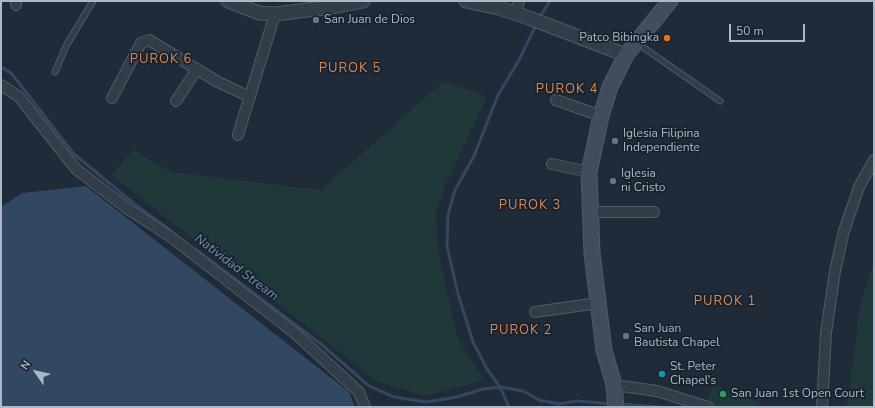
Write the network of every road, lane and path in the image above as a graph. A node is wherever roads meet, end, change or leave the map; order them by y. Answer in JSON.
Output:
{"nodes":[{"id":1,"x":93,"y":1,"type":"edge"},
{"id":2,"x":228,"y":1,"type":"edge"},
{"id":3,"x":363,"y":1,"type":"edge"},
{"id":4,"x":466,"y":1,"type":"edge"},
{"id":5,"x":519,"y":1,"type":"edge"},
{"id":6,"x":670,"y":1,"type":"edge"},
{"id":7,"x":275,"y":14,"type":"junction"},
{"id":8,"x":516,"y":14,"type":"junction"},
{"id":9,"x":636,"y":42,"type":"junction"},
{"id":10,"x":626,"y":55,"type":"junction"},
{"id":11,"x":197,"y":69,"type":"junction"},
{"id":12,"x":55,"y":72,"type":"dead end"},
{"id":13,"x":1,"y":85,"type":"edge"},
{"id":14,"x":250,"y":97,"type":"junction"},
{"id":15,"x":112,"y":98,"type":"dead end"},
{"id":16,"x":556,"y":100,"type":"dead end"},
{"id":17,"x":176,"y":101,"type":"dead end"},
{"id":18,"x":720,"y":101,"type":"dead end"},
{"id":19,"x":600,"y":116,"type":"junction"},
{"id":20,"x":238,"y":135,"type":"dead end"},
{"id":21,"x":874,"y":160,"type":"edge"},
{"id":22,"x":552,"y":164,"type":"dead end"},
{"id":23,"x":589,"y":172,"type":"junction"},
{"id":24,"x":589,"y":212,"type":"junction"},
{"id":25,"x":654,"y":212,"type":"dead end"},
{"id":26,"x":598,"y":303,"type":"junction"},
{"id":27,"x":534,"y":312,"type":"dead end"},
{"id":28,"x":614,"y":384,"type":"junction"},
{"id":29,"x":616,"y":404,"type":"edge"},
{"id":30,"x":365,"y":407,"type":"edge"},
{"id":31,"x":708,"y":407,"type":"edge"},
{"id":32,"x":822,"y":407,"type":"edge"}],
"edges":[{"from":1,"to":12,"type":"lane"},
{"from":2,"to":7,"type":"street"},
{"from":3,"to":7,"type":"street"},
{"from":4,"to":8,"type":"street"},
{"from":5,"to":8,"type":"street"},
{"from":6,"to":9,"type":"main road"},
{"from":7,"to":14,"type":"street"},
{"from":8,"to":10,"type":"street"},
{"from":9,"to":10,"type":"main road"},
{"from":9,"to":18,"type":"lane"},
{"from":10,"to":19,"type":"main road"},
{"from":11,"to":14,"type":"street"},
{"from":11,"to":15,"type":"street"},
{"from":11,"to":17,"type":"street"},
{"from":13,"to":30,"type":"street"},
{"from":14,"to":20,"type":"street"},
{"from":16,"to":19,"type":"street"},
{"from":19,"to":23,"type":"main road"},
{"from":21,"to":32,"type":"street"},
{"from":22,"to":23,"type":"street"},
{"from":23,"to":24,"type":"main road"},
{"from":24,"to":25,"type":"street"},
{"from":24,"to":26,"type":"main road"},
{"from":26,"to":27,"type":"street"},
{"from":26,"to":28,"type":"main road"},
{"from":28,"to":29,"type":"main road"},
{"from":28,"to":31,"type":"street"}]}
